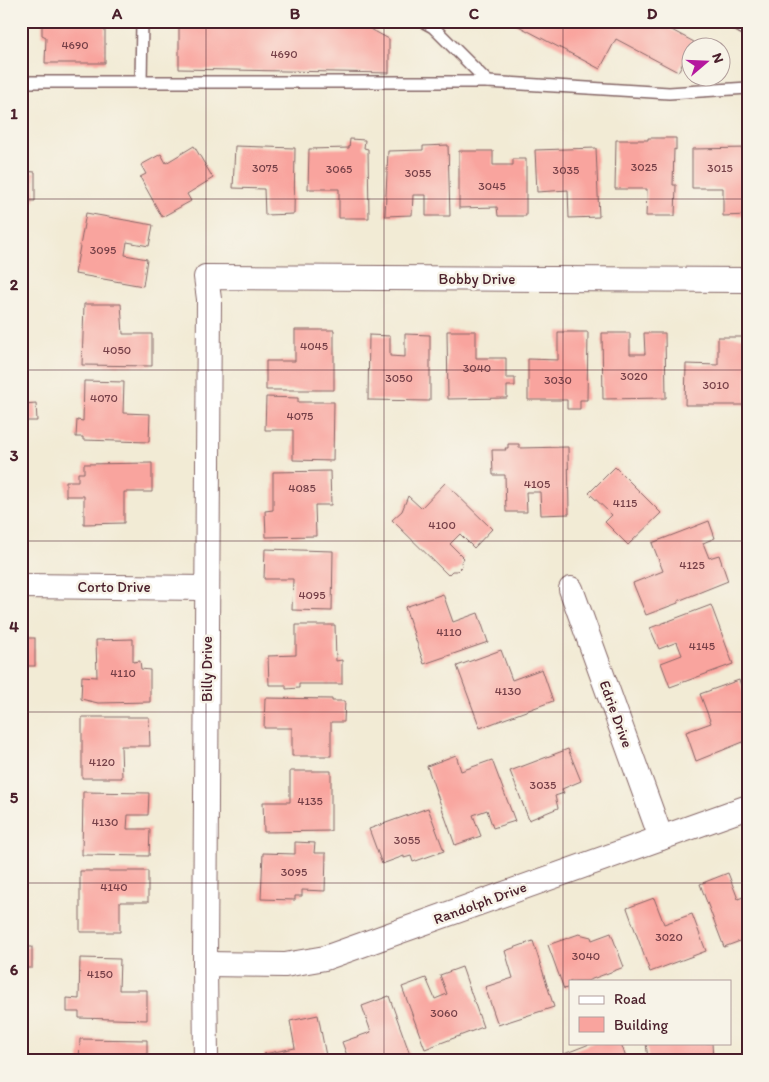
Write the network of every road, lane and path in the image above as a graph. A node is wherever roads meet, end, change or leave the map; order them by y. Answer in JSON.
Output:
{"nodes":[{"id":1,"x":142,"y":21,"type":"edge"},
{"id":2,"x":422,"y":21,"type":"edge"},
{"id":3,"x":730,"y":21,"type":"edge"},
{"id":4,"x":748,"y":31,"type":"edge"},
{"id":5,"x":21,"y":82,"type":"edge"},
{"id":6,"x":141,"y":82,"type":"junction"},
{"id":7,"x":488,"y":82,"type":"junction"},
{"id":8,"x":748,"y":88,"type":"edge"},
{"id":9,"x":206,"y":277,"type":"joint"},
{"id":10,"x":748,"y":280,"type":"edge"},
{"id":11,"x":21,"y":586,"type":"edge"},
{"id":12,"x":207,"y":588,"type":"junction"},
{"id":13,"x":571,"y":589,"type":"dead end"},
{"id":14,"x":748,"y":807,"type":"edge"},
{"id":15,"x":661,"y":838,"type":"junction"},
{"id":16,"x":205,"y":964,"type":"junction"},
{"id":17,"x":206,"y":1061,"type":"edge"}],
"edges":[{"from":1,"to":6,"type":"lane"},
{"from":2,"to":7,"type":"lane"},
{"from":3,"to":4,"type":"lane"},
{"from":5,"to":6,"type":"lane"},
{"from":6,"to":7,"type":"lane"},
{"from":7,"to":8,"type":"lane"},
{"from":9,"to":10,"type":"street","name":"Bobby Drive"},
{"from":9,"to":12,"type":"street","name":"Billy Drive"},
{"from":11,"to":12,"type":"street","name":"Corto Drive"},
{"from":12,"to":16,"type":"street","name":"Billy Drive"},
{"from":13,"to":15,"type":"street","name":"Edrie Drive"},
{"from":14,"to":15,"type":"street","name":"Randolph Drive"},
{"from":15,"to":16,"type":"street","name":"Randolph Drive"},
{"from":16,"to":17,"type":"street","name":"Billy Drive"}]}
